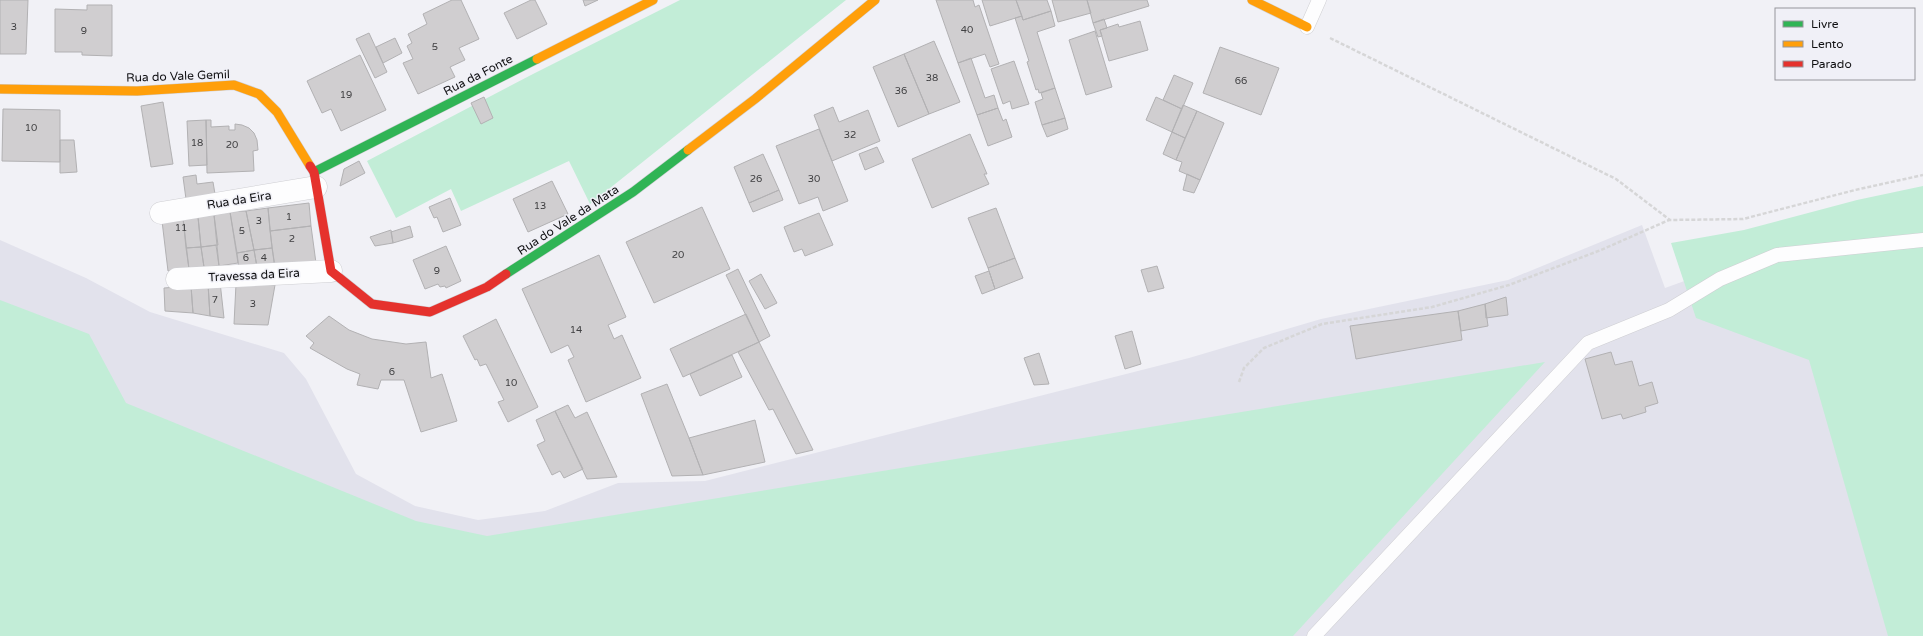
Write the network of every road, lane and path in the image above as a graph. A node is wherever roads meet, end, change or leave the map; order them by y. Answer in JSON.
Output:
{"nodes":[{"id":1,"x":653,"y":0,"type":"edge"},
{"id":2,"x":875,"y":0,"type":"edge"},
{"id":3,"x":1252,"y":0,"type":"edge"},
{"id":4,"x":1319,"y":0,"type":"edge"},
{"id":5,"x":1307,"y":27,"type":"junction"},
{"id":6,"x":0,"y":89,"type":"edge"},
{"id":7,"x":1923,"y":175,"type":"edge"},
{"id":8,"x":315,"y":180,"type":"junction"},
{"id":9,"x":161,"y":213,"type":"dead end"},
{"id":10,"x":1670,"y":220,"type":"junction"},
{"id":11,"x":1923,"y":240,"type":"edge"},
{"id":12,"x":331,"y":271,"type":"junction"},
{"id":13,"x":177,"y":279,"type":"dead end"},
{"id":14,"x":1239,"y":382,"type":"dead end"},
{"id":15,"x":1314,"y":636,"type":"edge"}],
"edges":[{"from":1,"to":8,"type":"street","name":"Rua da Fonte"},
{"from":2,"to":12,"type":"street","name":"Rua do Vale da Mata"},
{"from":3,"to":5,"type":"street"},
{"from":4,"to":5,"type":"lane"},
{"from":5,"to":10,"type":"path"},
{"from":6,"to":8,"type":"street","name":"Rua do Vale Gemil"},
{"from":7,"to":10,"type":"path"},
{"from":8,"to":9,"type":"street","name":"Rua da Eira"},
{"from":8,"to":12,"type":"street"},
{"from":10,"to":14,"type":"path"},
{"from":11,"to":15,"type":"lane"},
{"from":12,"to":13,"type":"street","name":"Travessa da Eira"}]}
